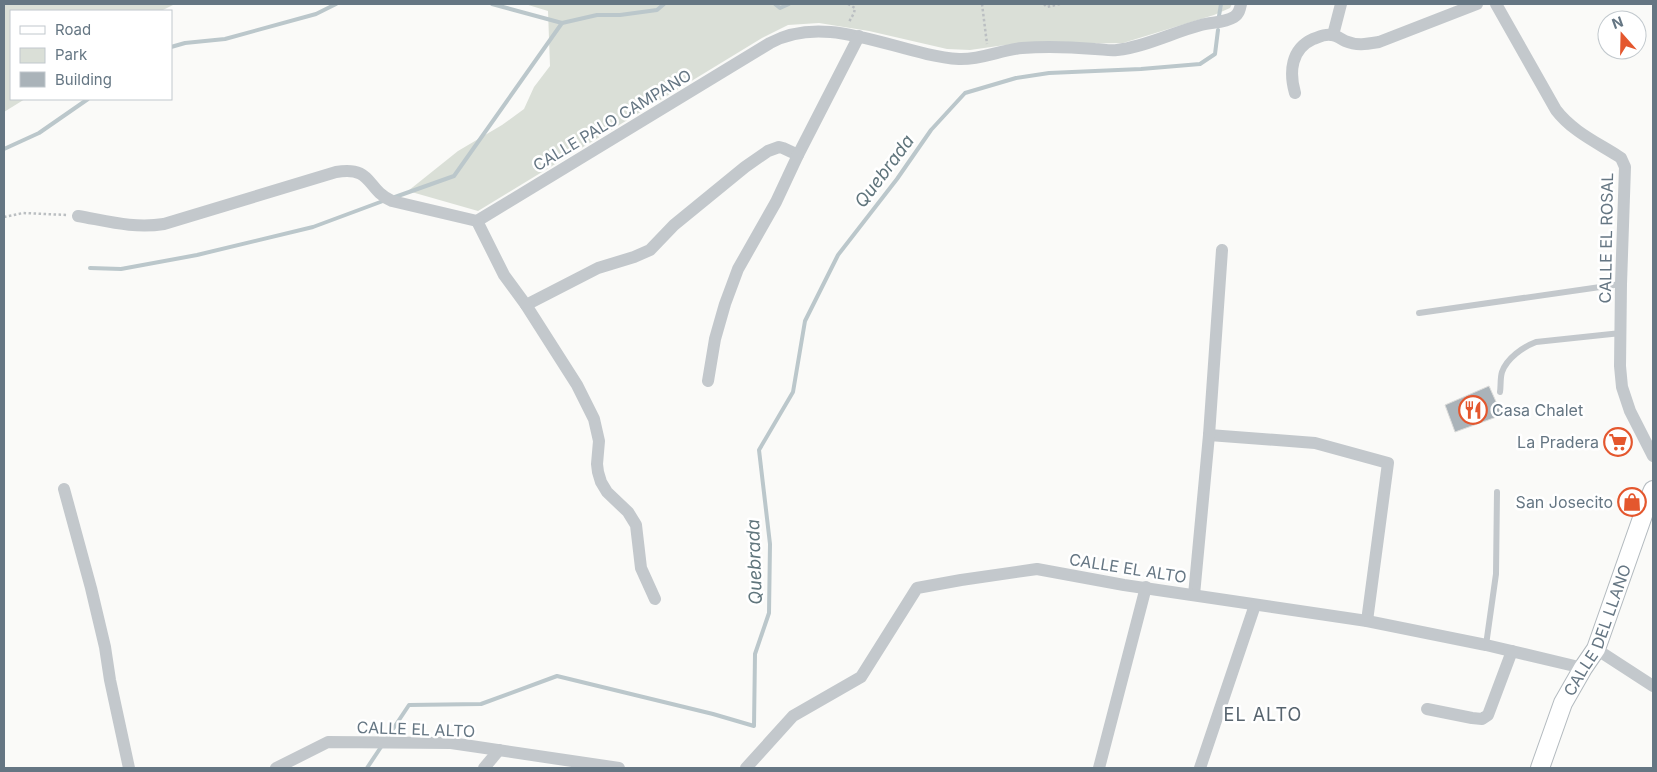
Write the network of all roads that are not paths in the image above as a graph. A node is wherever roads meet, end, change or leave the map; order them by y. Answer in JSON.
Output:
{"nodes":[{"id":1,"x":1241,"y":4,"type":"edge"},
{"id":2,"x":1341,"y":4,"type":"edge"},
{"id":3,"x":1477,"y":4,"type":"edge"},
{"id":4,"x":1496,"y":4,"type":"edge"},
{"id":5,"x":1333,"y":35,"type":"junction"},
{"id":6,"x":859,"y":36,"type":"junction"},
{"id":7,"x":1295,"y":93,"type":"dead end"},
{"id":8,"x":798,"y":155,"type":"junction"},
{"id":9,"x":78,"y":216,"type":"road end"},
{"id":10,"x":477,"y":221,"type":"junction"},
{"id":11,"x":1222,"y":250,"type":"dead end"},
{"id":12,"x":1621,"y":284,"type":"junction"},
{"id":13,"x":526,"y":305,"type":"junction"},
{"id":14,"x":1419,"y":313,"type":"dead end"},
{"id":15,"x":1621,"y":333,"type":"junction"},
{"id":16,"x":708,"y":381,"type":"dead end"},
{"id":17,"x":1500,"y":392,"type":"dead end"},
{"id":18,"x":1209,"y":435,"type":"junction"},
{"id":19,"x":1653,"y":456,"type":"edge"},
{"id":20,"x":64,"y":489,"type":"dead end"},
{"id":21,"x":1653,"y":490,"type":"edge"},
{"id":22,"x":1497,"y":492,"type":"dead end"},
{"id":23,"x":1146,"y":588,"type":"junction"},
{"id":24,"x":1194,"y":595,"type":"junction"},
{"id":25,"x":655,"y":598,"type":"dead end"},
{"id":26,"x":1255,"y":605,"type":"junction"},
{"id":27,"x":1367,"y":620,"type":"junction"},
{"id":28,"x":1486,"y":645,"type":"junction"},
{"id":29,"x":1596,"y":649,"type":"junction"},
{"id":30,"x":1512,"y":651,"type":"junction"},
{"id":31,"x":1583,"y":668,"type":"junction"},
{"id":32,"x":1653,"y":686,"type":"edge"},
{"id":33,"x":1427,"y":709,"type":"dead end"},
{"id":34,"x":499,"y":750,"type":"junction"},
{"id":35,"x":128,"y":768,"type":"edge"},
{"id":36,"x":276,"y":768,"type":"edge"},
{"id":37,"x":484,"y":768,"type":"edge"},
{"id":38,"x":619,"y":768,"type":"edge"},
{"id":39,"x":746,"y":768,"type":"edge"},
{"id":40,"x":1099,"y":768,"type":"edge"},
{"id":41,"x":1200,"y":768,"type":"edge"},
{"id":42,"x":1540,"y":768,"type":"edge"}],
"edges":[{"from":1,"to":6,"type":"street","name":"CALLE PALO CAMPANO"},
{"from":2,"to":5,"type":"street"},
{"from":3,"to":5,"type":"street"},
{"from":4,"to":12,"type":"street","name":"CALLE EL ROSAL"},
{"from":5,"to":7,"type":"street"},
{"from":6,"to":8,"type":"street"},
{"from":6,"to":10,"type":"street","name":"CALLE PALO CAMPANO"},
{"from":8,"to":13,"type":"street"},
{"from":8,"to":16,"type":"street"},
{"from":9,"to":10,"type":"street"},
{"from":10,"to":13,"type":"street"},
{"from":11,"to":18,"type":"street"},
{"from":12,"to":14,"type":"lane"},
{"from":12,"to":15,"type":"street","name":"CALLE EL ROSAL"},
{"from":13,"to":25,"type":"street"},
{"from":15,"to":17,"type":"lane"},
{"from":15,"to":19,"type":"street","name":"CALLE EL ROSAL"},
{"from":18,"to":24,"type":"street"},
{"from":18,"to":27,"type":"street"},
{"from":20,"to":35,"type":"street"},
{"from":21,"to":29,"type":"main road","name":"CALLE DEL LLANO"},
{"from":22,"to":28,"type":"lane"},
{"from":23,"to":24,"type":"street","name":"CALLE EL ALTO"},
{"from":23,"to":39,"type":"street","name":"CALLE EL ALTO"},
{"from":23,"to":40,"type":"street"},
{"from":24,"to":26,"type":"street","name":"CALLE EL ALTO"},
{"from":26,"to":27,"type":"street","name":"CALLE EL ALTO"},
{"from":26,"to":41,"type":"street"},
{"from":27,"to":28,"type":"street","name":"CALLE EL ALTO"},
{"from":28,"to":30,"type":"street","name":"CALLE EL ALTO"},
{"from":29,"to":31,"type":"main road","name":"CALLE DEL LLANO"},
{"from":29,"to":32,"type":"street"},
{"from":30,"to":31,"type":"street","name":"CALLE EL ALTO"},
{"from":30,"to":33,"type":"street"},
{"from":31,"to":42,"type":"main road","name":"CALLE DEL LLANO"},
{"from":34,"to":36,"type":"street","name":"CALLE EL ALTO"},
{"from":34,"to":37,"type":"street"},
{"from":34,"to":38,"type":"street","name":"CALLE EL ALTO"}]}
